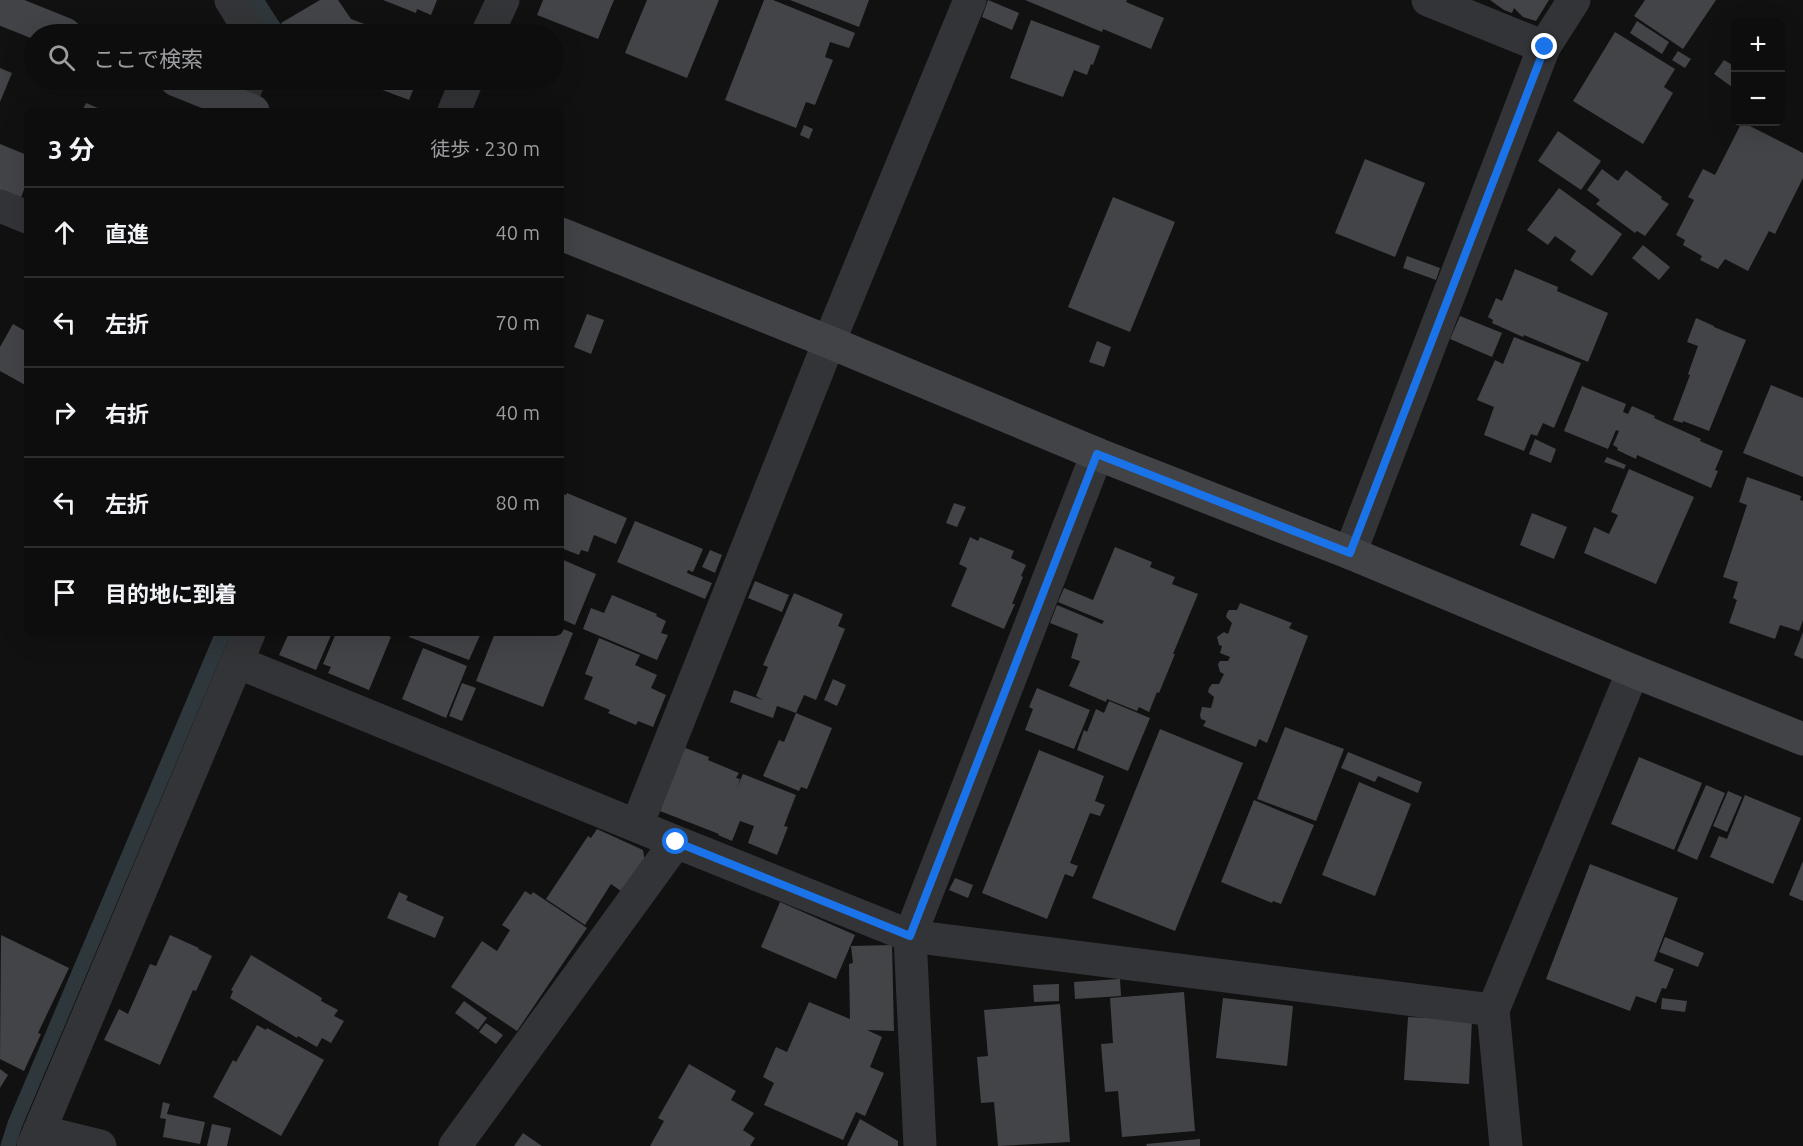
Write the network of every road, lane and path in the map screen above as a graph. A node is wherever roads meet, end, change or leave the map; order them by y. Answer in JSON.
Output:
{"nodes":[{"id":1,"x":231,"y":0,"type":"edge"},
{"id":2,"x":503,"y":0,"type":"edge"},
{"id":3,"x":970,"y":0,"type":"edge"},
{"id":4,"x":1428,"y":0,"type":"edge"},
{"id":5,"x":1574,"y":0,"type":"edge"},
{"id":6,"x":0,"y":8,"type":"edge"},
{"id":7,"x":40,"y":24,"type":"edge"},
{"id":8,"x":246,"y":24,"type":"edge"},
{"id":9,"x":492,"y":24,"type":"edge"},
{"id":10,"x":1545,"y":47,"type":"junction"},
{"id":11,"x":213,"y":90,"type":"edge"},
{"id":12,"x":463,"y":90,"type":"edge"},
{"id":13,"x":247,"y":99,"type":"edge"},
{"id":14,"x":455,"y":108,"type":"edge"},
{"id":15,"x":0,"y":206,"type":"edge"},
{"id":16,"x":24,"y":216,"type":"edge"},
{"id":17,"x":564,"y":235,"type":"edge"},
{"id":18,"x":829,"y":342,"type":"junction"},
{"id":19,"x":1097,"y":454,"type":"junction"},
{"id":20,"x":1350,"y":553,"type":"junction"},
{"id":21,"x":243,"y":648,"type":"edge"},
{"id":22,"x":1633,"y":671,"type":"junction"},
{"id":23,"x":1803,"y":739,"type":"edge"},
{"id":24,"x":637,"y":825,"type":"junction"},
{"id":25,"x":676,"y":842,"type":"junction"},
{"id":26,"x":910,"y":936,"type":"junction"},
{"id":27,"x":1493,"y":1010,"type":"junction"},
{"id":28,"x":36,"y":1139,"type":"edge"},
{"id":29,"x":100,"y":1146,"type":"edge"},
{"id":30,"x":455,"y":1146,"type":"edge"},
{"id":31,"x":920,"y":1146,"type":"edge"},
{"id":32,"x":1506,"y":1146,"type":"edge"}],
"edges":[{"from":1,"to":8,"type":"street"},
{"from":2,"to":9,"type":"street"},
{"from":3,"to":18,"type":"street"},
{"from":4,"to":10,"type":"street"},
{"from":5,"to":10,"type":"street"},
{"from":6,"to":7,"type":"street"},
{"from":10,"to":20,"type":"street"},
{"from":11,"to":13,"type":"street"},
{"from":12,"to":14,"type":"street"},
{"from":15,"to":16,"type":"street"},
{"from":17,"to":18,"type":"street"},
{"from":18,"to":19,"type":"street"},
{"from":18,"to":24,"type":"street"},
{"from":19,"to":20,"type":"street"},
{"from":19,"to":26,"type":"street"},
{"from":20,"to":22,"type":"street"},
{"from":21,"to":24,"type":"street"},
{"from":21,"to":28,"type":"street"},
{"from":22,"to":23,"type":"street"},
{"from":22,"to":27,"type":"street"},
{"from":24,"to":25,"type":"street"},
{"from":25,"to":26,"type":"street"},
{"from":25,"to":30,"type":"street"},
{"from":26,"to":27,"type":"street"},
{"from":26,"to":31,"type":"street"},
{"from":27,"to":32,"type":"street"},
{"from":28,"to":29,"type":"street"}]}
